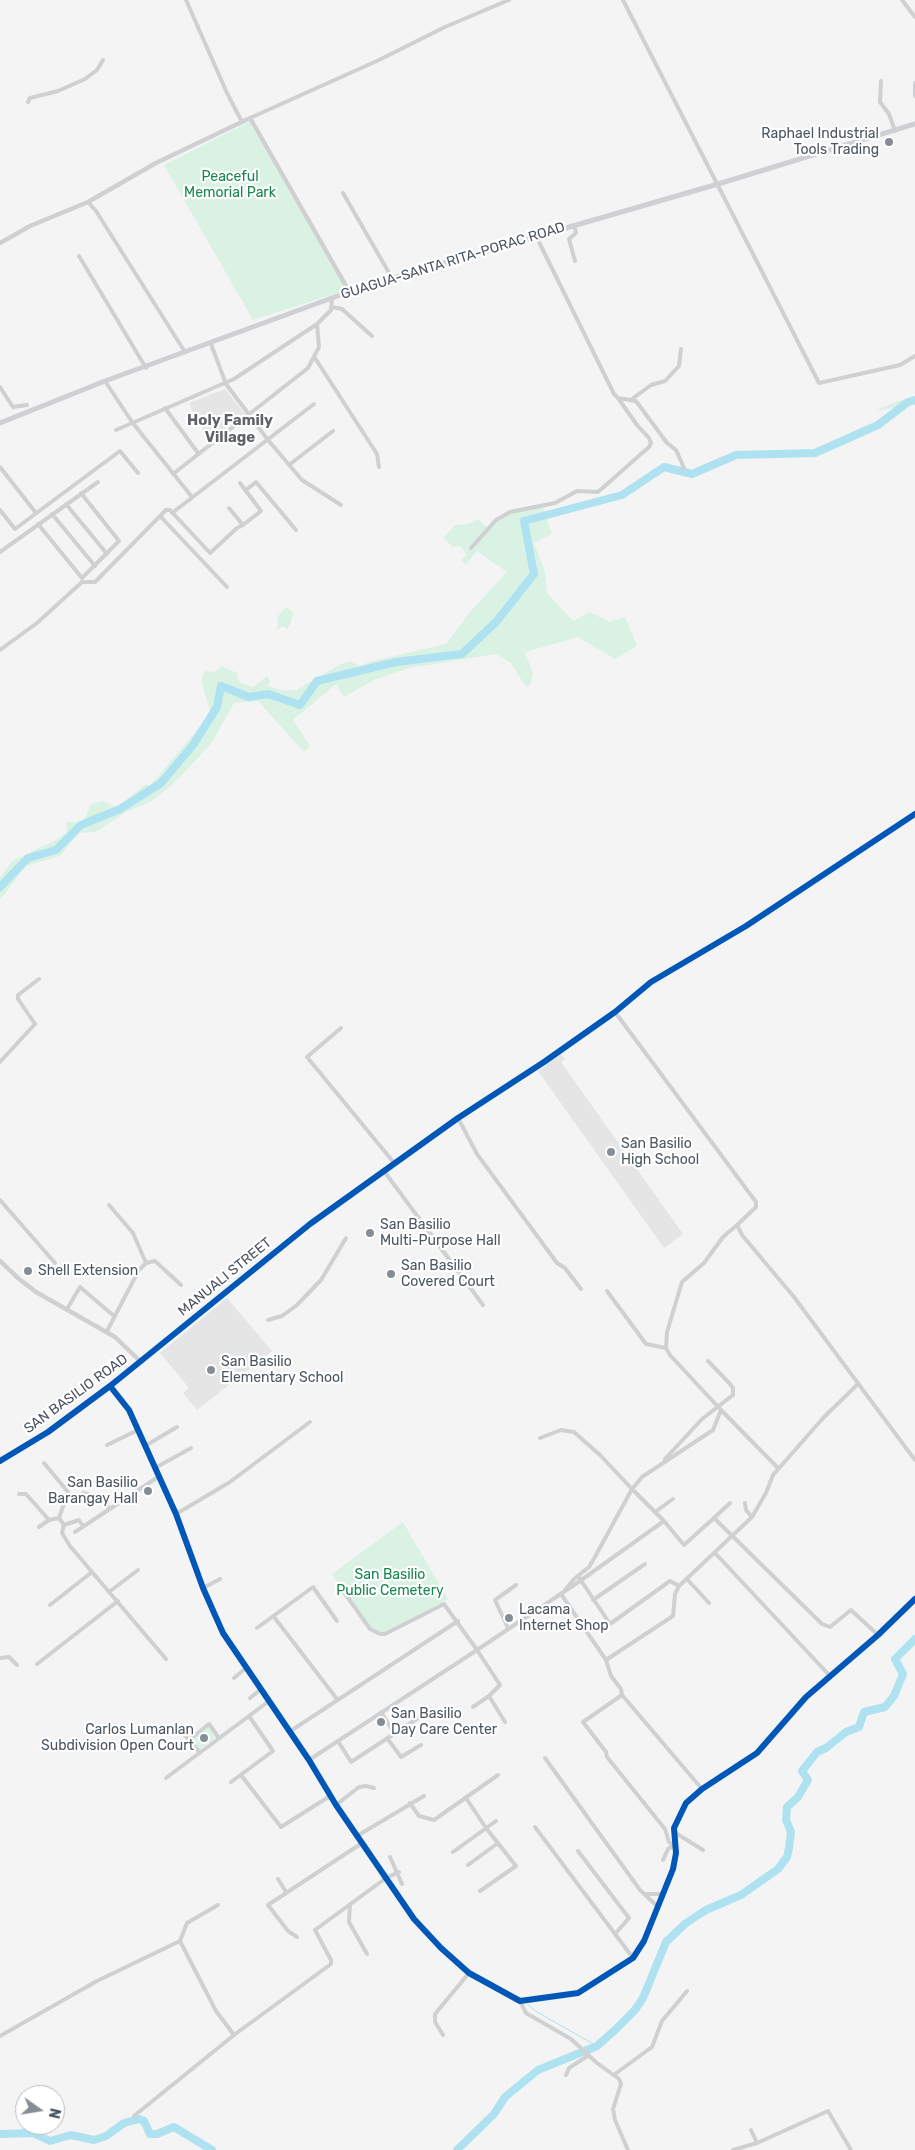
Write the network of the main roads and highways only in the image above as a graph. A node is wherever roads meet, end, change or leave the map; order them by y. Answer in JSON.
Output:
{"nodes":[{"id":1,"x":915,"y":124,"type":"edge"},
{"id":2,"x":0,"y":422,"type":"edge"}],
"edges":[{"from":1,"to":2,"type":"main road","name":"GUAGUA-SANTA RITA-PORAC ROAD"}]}
